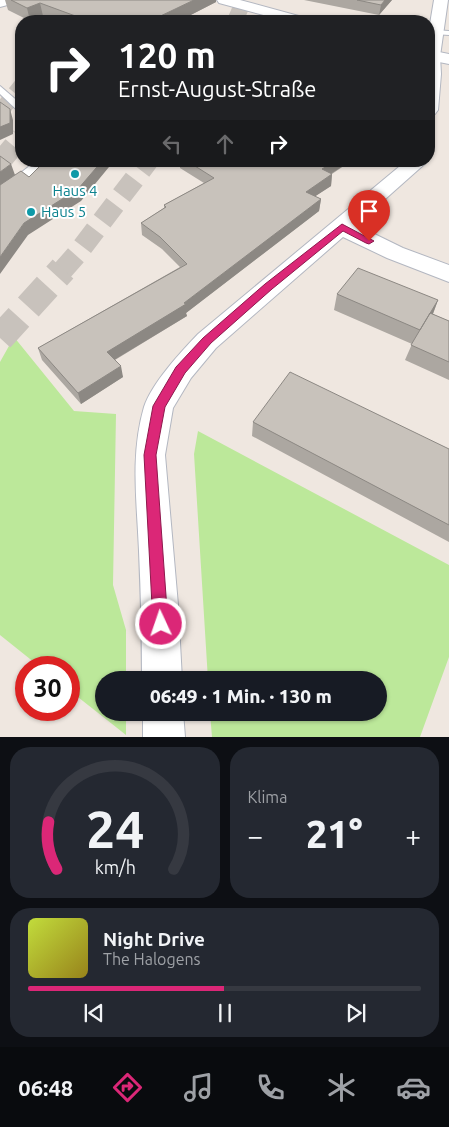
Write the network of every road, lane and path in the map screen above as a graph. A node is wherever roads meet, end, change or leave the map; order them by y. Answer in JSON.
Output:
{"nodes":[{"id":1,"x":10,"y":0,"type":"edge"},
{"id":2,"x":224,"y":0,"type":"edge"},
{"id":3,"x":0,"y":3,"type":"edge"},
{"id":4,"x":443,"y":8,"type":"edge"},
{"id":5,"x":279,"y":15,"type":"edge"},
{"id":6,"x":443,"y":32,"type":"edge"},
{"id":7,"x":435,"y":47,"type":"edge"},
{"id":8,"x":435,"y":57,"type":"edge"},
{"id":9,"x":449,"y":59,"type":"edge"},
{"id":10,"x":0,"y":89,"type":"edge"},
{"id":11,"x":15,"y":103,"type":"edge"},
{"id":12,"x":37,"y":167,"type":"edge"},
{"id":13,"x":411,"y":167,"type":"edge"},
{"id":14,"x":0,"y":194,"type":"edge"},
{"id":15,"x":342,"y":227,"type":"junction"},
{"id":16,"x":449,"y":274,"type":"edge"},
{"id":17,"x":162,"y":671,"type":"edge"},
{"id":18,"x":163,"y":721,"type":"edge"},
{"id":19,"x":164,"y":737,"type":"edge"}],
"edges":[{"from":1,"to":3,"type":"street"},
{"from":2,"to":5,"type":"street"},
{"from":4,"to":6,"type":"street"},
{"from":6,"to":7,"type":"street"},
{"from":8,"to":9,"type":"street"},
{"from":10,"to":11,"type":"lane"},
{"from":12,"to":14,"type":"lane"},
{"from":13,"to":15,"type":"street"},
{"from":15,"to":16,"type":"street"},
{"from":15,"to":17,"type":"street"},
{"from":18,"to":19,"type":"street"}]}
